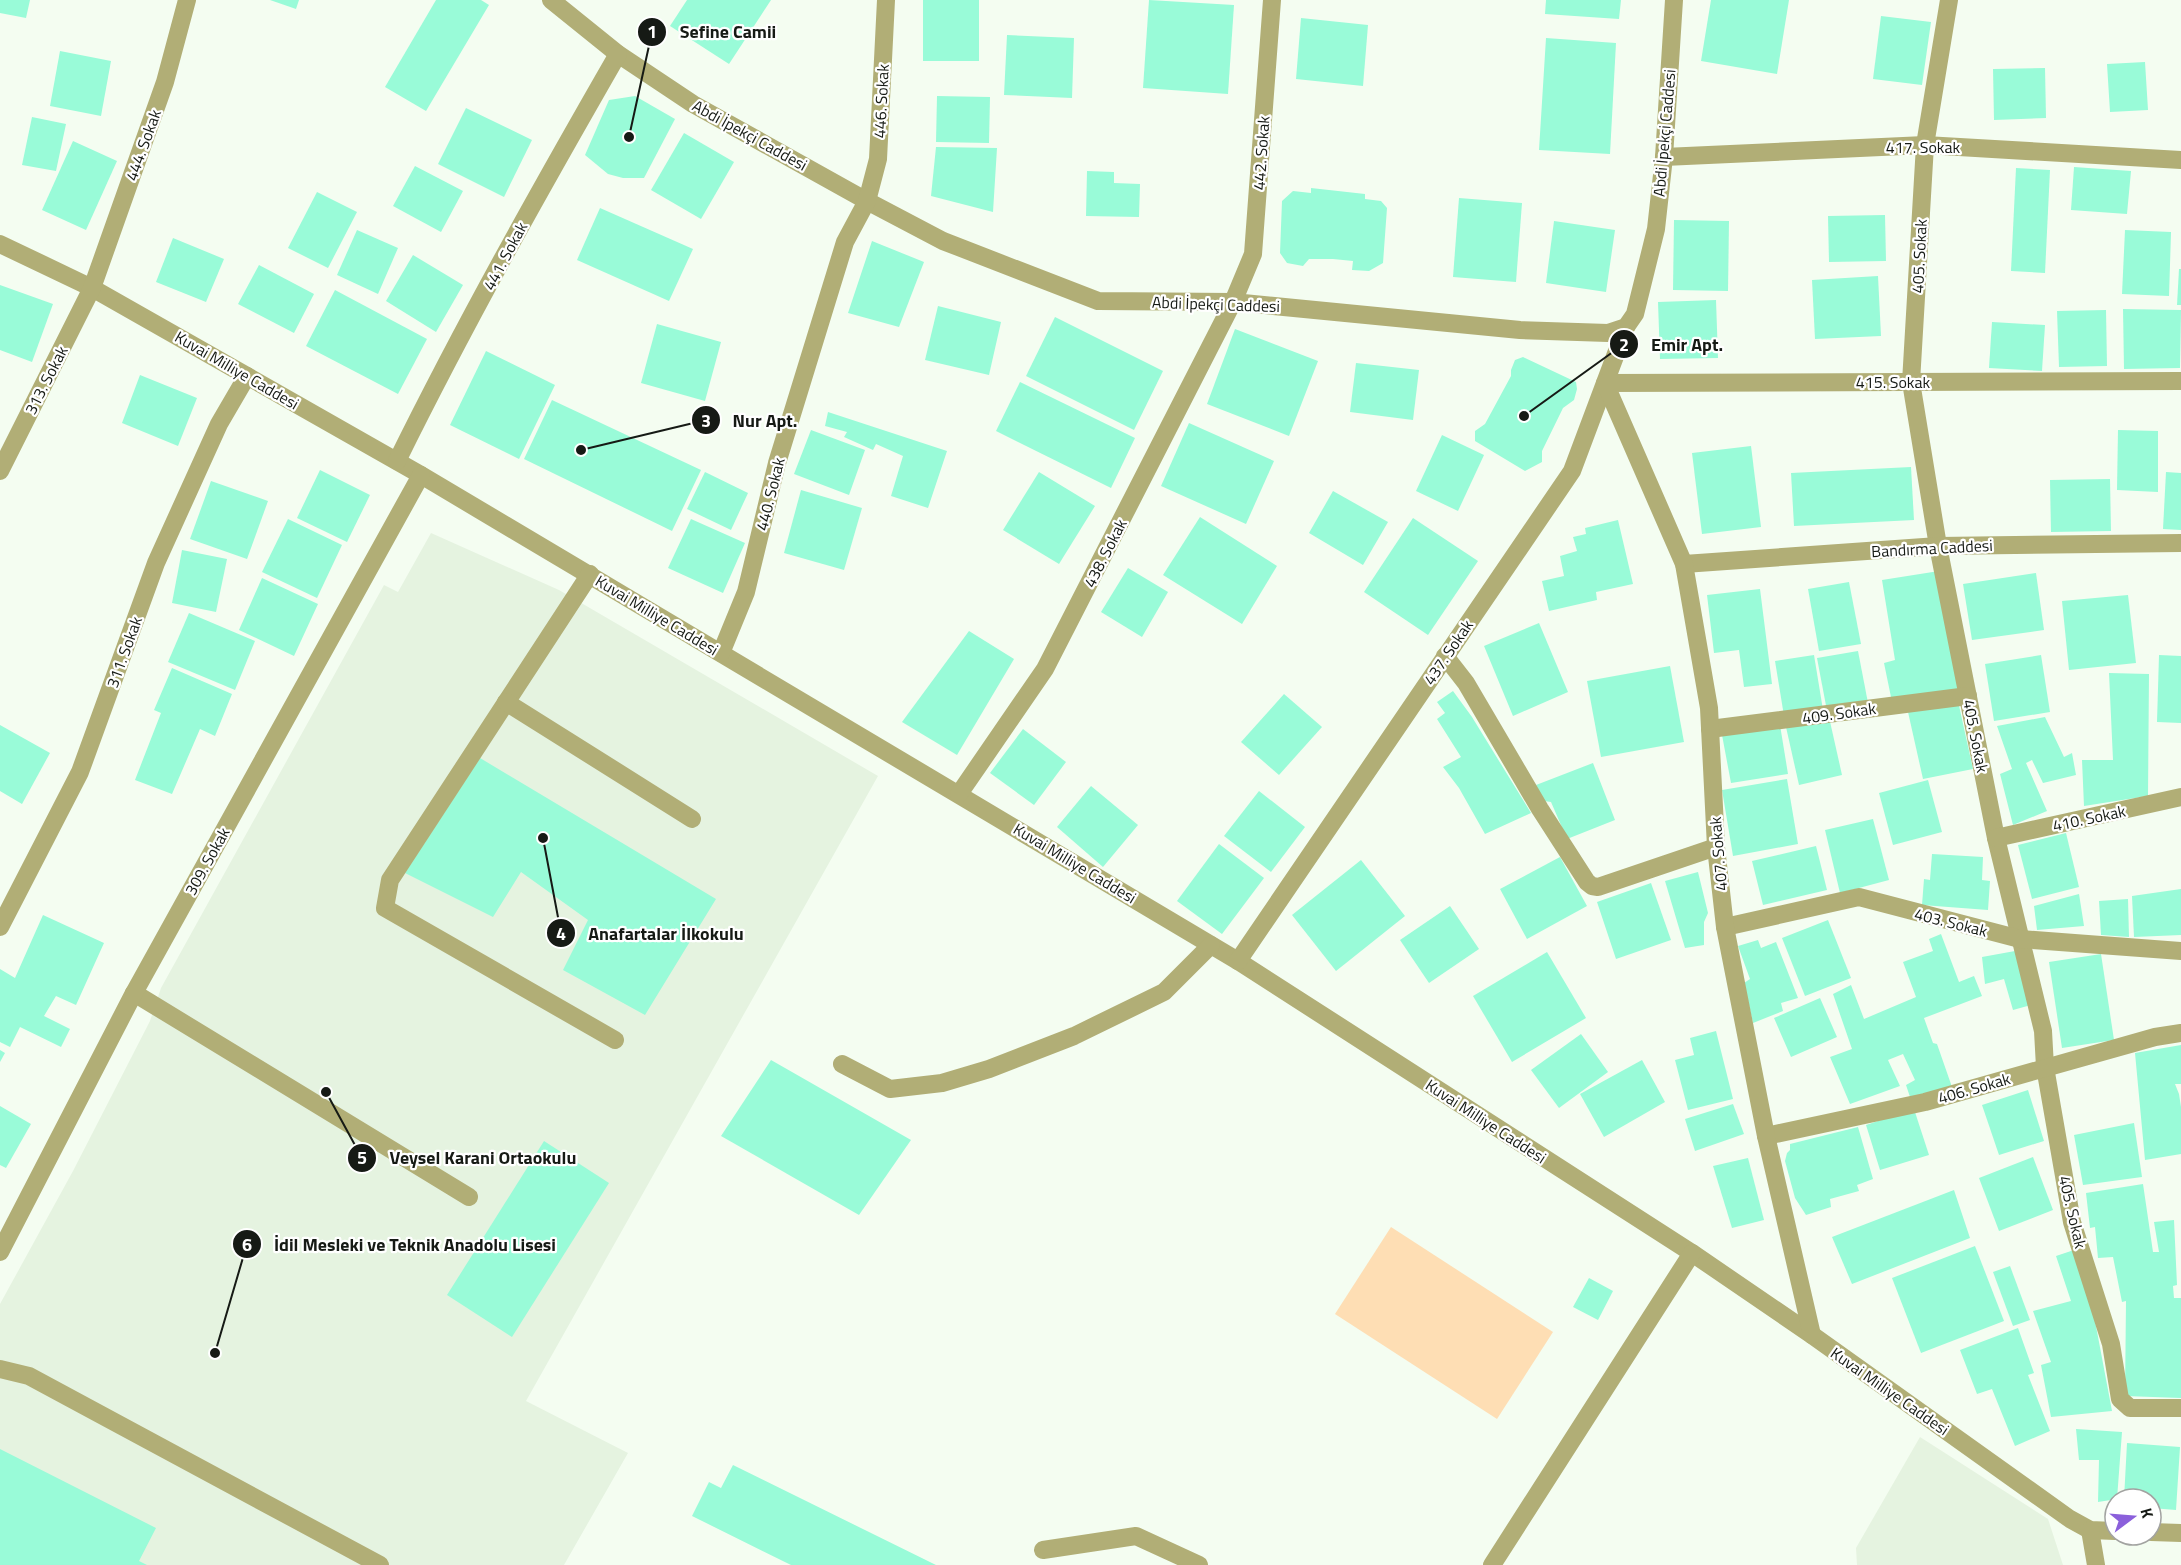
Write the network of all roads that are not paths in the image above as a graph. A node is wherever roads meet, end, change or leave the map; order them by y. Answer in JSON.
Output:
{"nodes":[{"id":1,"x":187,"y":0,"type":"edge"},
{"id":2,"x":551,"y":0,"type":"edge"},
{"id":3,"x":886,"y":0,"type":"edge"},
{"id":4,"x":1272,"y":0,"type":"edge"},
{"id":5,"x":1674,"y":0,"type":"edge"},
{"id":6,"x":1949,"y":0,"type":"edge"},
{"id":7,"x":618,"y":54,"type":"junction"},
{"id":8,"x":1925,"y":145,"type":"junction"},
{"id":9,"x":1665,"y":157,"type":"junction"},
{"id":10,"x":2181,"y":160,"type":"edge"},
{"id":11,"x":867,"y":201,"type":"junction"},
{"id":12,"x":0,"y":244,"type":"edge"},
{"id":13,"x":92,"y":288,"type":"junction"},
{"id":14,"x":1233,"y":302,"type":"junction"},
{"id":15,"x":1626,"y":327,"type":"junction"},
{"id":16,"x":247,"y":376,"type":"junction"},
{"id":17,"x":2181,"y":381,"type":"edge"},
{"id":18,"x":1911,"y":382,"type":"junction"},
{"id":19,"x":1605,"y":383,"type":"junction"},
{"id":20,"x":397,"y":461,"type":"junction"},
{"id":21,"x":0,"y":471,"type":"edge"},
{"id":22,"x":421,"y":475,"type":"junction"},
{"id":23,"x":2181,"y":543,"type":"edge"},
{"id":24,"x":1938,"y":546,"type":"junction"},
{"id":25,"x":1684,"y":564,"type":"junction"},
{"id":26,"x":590,"y":574,"type":"junction"},
{"id":27,"x":721,"y":653,"type":"junction"},
{"id":28,"x":1445,"y":656,"type":"junction"},
{"id":29,"x":1968,"y":696,"type":"junction"},
{"id":30,"x":506,"y":702,"type":"junction"},
{"id":31,"x":1710,"y":729,"type":"junction"},
{"id":32,"x":959,"y":794,"type":"junction"},
{"id":33,"x":2181,"y":797,"type":"edge"},
{"id":34,"x":692,"y":819,"type":"dead end"},
{"id":35,"x":1996,"y":838,"type":"junction"},
{"id":36,"x":1716,"y":847,"type":"junction"},
{"id":37,"x":0,"y":927,"type":"edge"},
{"id":38,"x":1725,"y":927,"type":"junction"},
{"id":39,"x":2020,"y":939,"type":"junction"},
{"id":40,"x":1211,"y":945,"type":"junction"},
{"id":41,"x":2181,"y":951,"type":"edge"},
{"id":42,"x":1238,"y":961,"type":"junction"},
{"id":43,"x":134,"y":993,"type":"junction"},
{"id":44,"x":2181,"y":1033,"type":"edge"},
{"id":45,"x":615,"y":1040,"type":"dead end"},
{"id":46,"x":842,"y":1064,"type":"dead end"},
{"id":47,"x":2045,"y":1067,"type":"junction"},
{"id":48,"x":1766,"y":1136,"type":"junction"},
{"id":49,"x":469,"y":1197,"type":"dead end"},
{"id":50,"x":0,"y":1252,"type":"edge"},
{"id":51,"x":1692,"y":1253,"type":"junction"},
{"id":52,"x":1812,"y":1335,"type":"junction"},
{"id":53,"x":0,"y":1369,"type":"edge"},
{"id":54,"x":2181,"y":1408,"type":"edge"},
{"id":55,"x":2090,"y":1530,"type":"junction"},
{"id":56,"x":2103,"y":1531,"type":"edge"},
{"id":57,"x":2163,"y":1532,"type":"edge"},
{"id":58,"x":2181,"y":1533,"type":"edge"},
{"id":59,"x":1043,"y":1550,"type":"dead end"},
{"id":60,"x":380,"y":1565,"type":"edge"},
{"id":61,"x":1199,"y":1565,"type":"edge"},
{"id":62,"x":1492,"y":1565,"type":"edge"},
{"id":63,"x":2096,"y":1565,"type":"edge"}],
"edges":[{"from":1,"to":13,"type":"street","name":"444. Sokak"},
{"from":2,"to":7,"type":"street","name":"Abdi İpekçi Caddesi"},
{"from":3,"to":11,"type":"street","name":"446. Sokak"},
{"from":4,"to":14,"type":"street","name":"442. Sokak"},
{"from":5,"to":9,"type":"street","name":"Abdi İpekçi Caddesi"},
{"from":6,"to":8,"type":"street","name":"405. Sokak"},
{"from":7,"to":11,"type":"street","name":"Abdi İpekçi Caddesi"},
{"from":7,"to":20,"type":"street","name":"441. Sokak"},
{"from":8,"to":9,"type":"street","name":"417. Sokak"},
{"from":8,"to":10,"type":"street","name":"417. Sokak"},
{"from":8,"to":18,"type":"street","name":"405. Sokak"},
{"from":9,"to":15,"type":"street","name":"Abdi İpekçi Caddesi"},
{"from":11,"to":14,"type":"street","name":"Abdi İpekçi Caddesi"},
{"from":11,"to":27,"type":"street","name":"440. Sokak"},
{"from":12,"to":13,"type":"street","name":"Kuvai Milliye Caddesi"},
{"from":13,"to":16,"type":"street","name":"Kuvai Milliye Caddesi"},
{"from":13,"to":21,"type":"street","name":"313. Sokak"},
{"from":14,"to":15,"type":"street","name":"Abdi İpekçi Caddesi"},
{"from":14,"to":32,"type":"street","name":"438. Sokak"},
{"from":15,"to":19,"type":"street","name":"437. Sokak"},
{"from":16,"to":20,"type":"street","name":"Kuvai Milliye Caddesi"},
{"from":16,"to":37,"type":"street","name":"311. Sokak"},
{"from":17,"to":18,"type":"street","name":"415. Sokak"},
{"from":18,"to":19,"type":"street","name":"415. Sokak"},
{"from":18,"to":24,"type":"street","name":"405. Sokak"},
{"from":19,"to":25,"type":"street","name":"407. Sokak"},
{"from":19,"to":28,"type":"street","name":"437. Sokak"},
{"from":20,"to":22,"type":"street","name":"Kuvai Milliye Caddesi"},
{"from":22,"to":26,"type":"street","name":"Kuvai Milliye Caddesi"},
{"from":22,"to":43,"type":"street","name":"309. Sokak"},
{"from":23,"to":24,"type":"street","name":"Bandırma Caddesi"},
{"from":24,"to":25,"type":"street","name":"Bandırma Caddesi"},
{"from":24,"to":29,"type":"street","name":"405. Sokak"},
{"from":25,"to":31,"type":"street","name":"407. Sokak"},
{"from":26,"to":27,"type":"street","name":"Kuvai Milliye Caddesi"},
{"from":26,"to":30,"type":"street"},
{"from":27,"to":32,"type":"street","name":"Kuvai Milliye Caddesi"},
{"from":28,"to":36,"type":"street"},
{"from":28,"to":42,"type":"street","name":"437. Sokak"},
{"from":29,"to":31,"type":"street","name":"409. Sokak"},
{"from":29,"to":35,"type":"street","name":"405. Sokak"},
{"from":30,"to":34,"type":"street"},
{"from":30,"to":45,"type":"street"},
{"from":31,"to":36,"type":"street","name":"407. Sokak"},
{"from":32,"to":40,"type":"street","name":"Kuvai Milliye Caddesi"},
{"from":33,"to":35,"type":"street","name":"410. Sokak"},
{"from":35,"to":39,"type":"street","name":"405. Sokak"},
{"from":36,"to":38,"type":"street","name":"407. Sokak"},
{"from":38,"to":39,"type":"street","name":"403. Sokak"},
{"from":38,"to":48,"type":"street","name":"407. Sokak"},
{"from":39,"to":41,"type":"street","name":"403. Sokak"},
{"from":39,"to":47,"type":"street","name":"405. Sokak"},
{"from":40,"to":42,"type":"street","name":"Kuvai Milliye Caddesi"},
{"from":40,"to":46,"type":"street"},
{"from":42,"to":51,"type":"street","name":"Kuvai Milliye Caddesi"},
{"from":43,"to":49,"type":"street"},
{"from":43,"to":50,"type":"street","name":"309. Sokak"},
{"from":44,"to":47,"type":"street","name":"406. Sokak"},
{"from":47,"to":48,"type":"street","name":"406. Sokak"},
{"from":47,"to":54,"type":"street","name":"405. Sokak"},
{"from":48,"to":52,"type":"street","name":"407. Sokak"},
{"from":51,"to":52,"type":"street","name":"Kuvai Milliye Caddesi"},
{"from":51,"to":62,"type":"street"},
{"from":52,"to":55,"type":"street","name":"Kuvai Milliye Caddesi"},
{"from":53,"to":60,"type":"street"},
{"from":55,"to":56,"type":"street","name":"Kuvai Milliye Caddesi"},
{"from":55,"to":63,"type":"street"},
{"from":57,"to":58,"type":"street"},
{"from":59,"to":61,"type":"street"}]}
